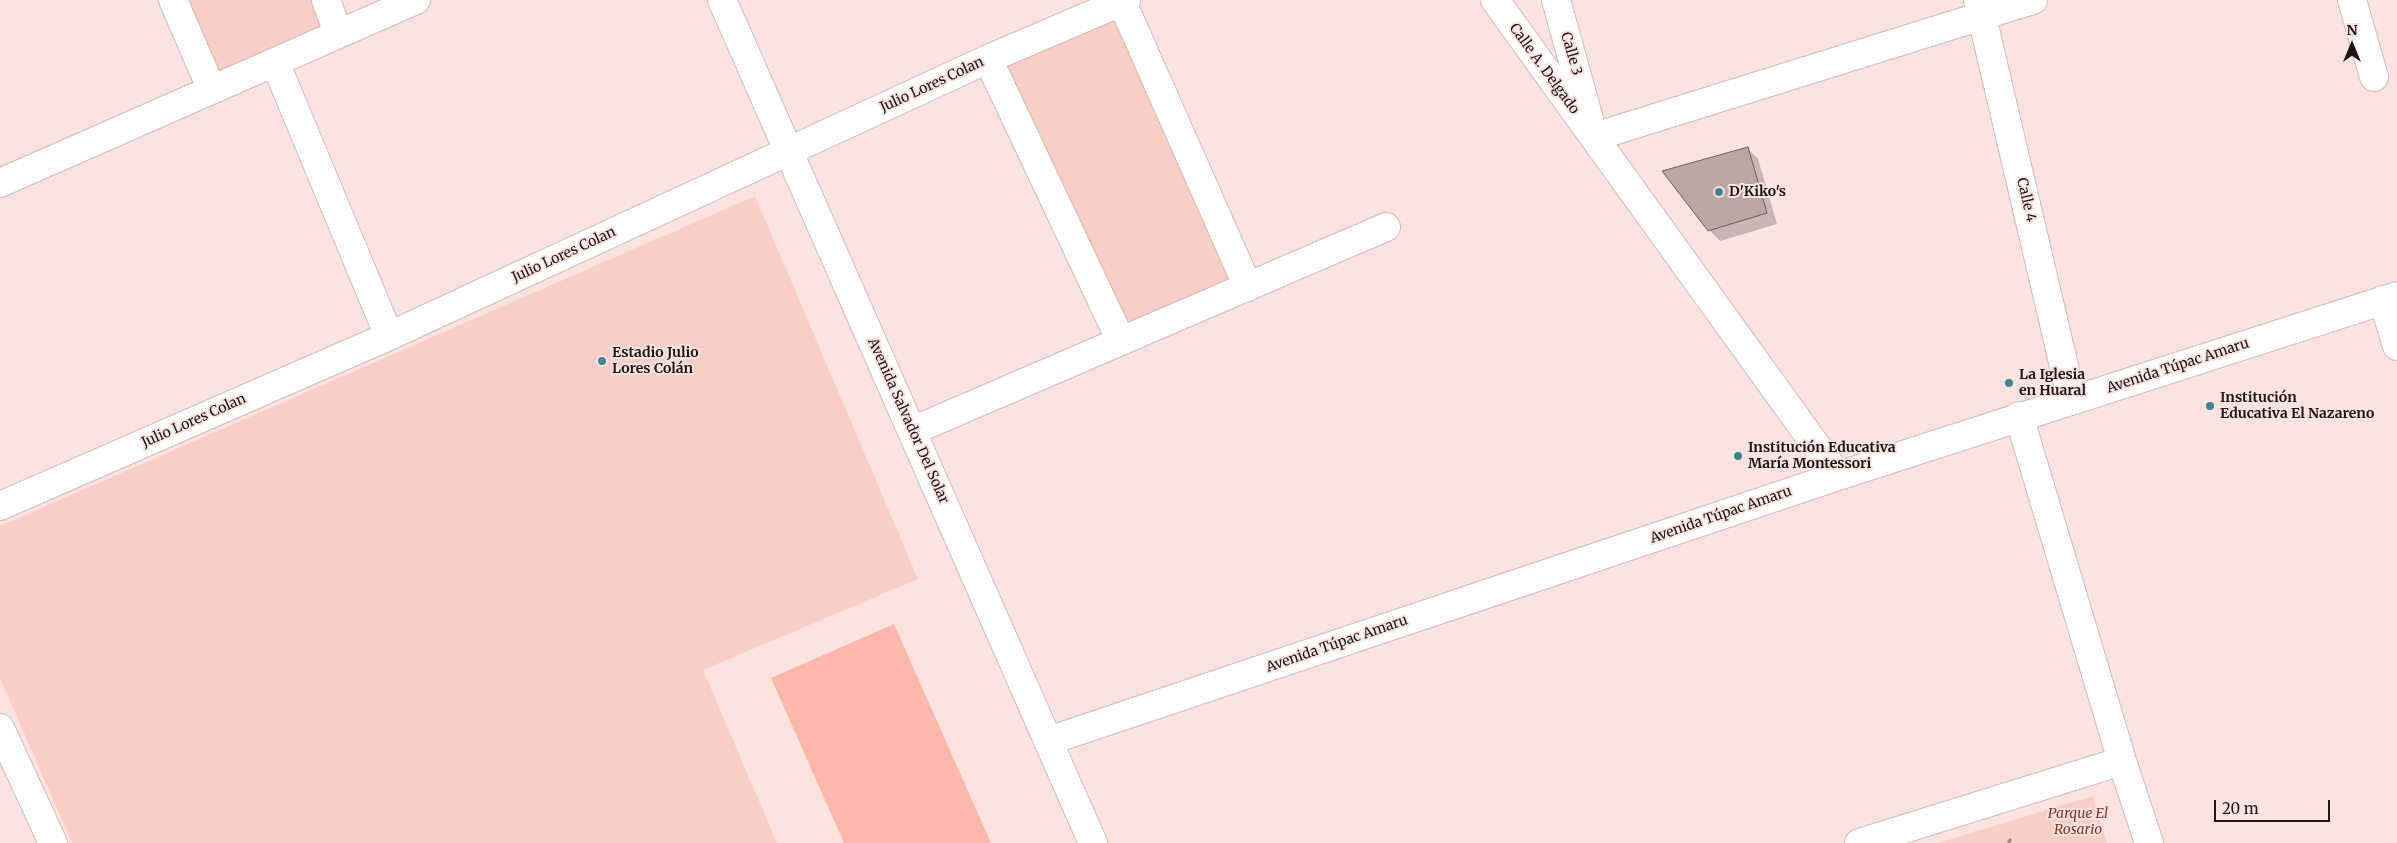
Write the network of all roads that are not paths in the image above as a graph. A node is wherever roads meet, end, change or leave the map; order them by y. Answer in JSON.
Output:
{"nodes":[{"id":1,"x":173,"y":0,"type":"edge"},
{"id":2,"x":326,"y":0,"type":"edge"},
{"id":3,"x":416,"y":0,"type":"edge"},
{"id":4,"x":722,"y":0,"type":"edge"},
{"id":5,"x":1495,"y":0,"type":"edge"},
{"id":6,"x":1556,"y":0,"type":"edge"},
{"id":7,"x":2033,"y":0,"type":"edge"},
{"id":8,"x":2352,"y":0,"type":"edge"},
{"id":9,"x":1124,"y":1,"type":"edge"},
{"id":10,"x":1981,"y":8,"type":"edge"},
{"id":11,"x":338,"y":32,"type":"junction"},
{"id":12,"x":988,"y":59,"type":"junction"},
{"id":13,"x":275,"y":62,"type":"junction"},
{"id":14,"x":2374,"y":77,"type":"dead end"},
{"id":15,"x":211,"y":88,"type":"junction"},
{"id":16,"x":1594,"y":137,"type":"junction"},
{"id":17,"x":789,"y":152,"type":"junction"},
{"id":18,"x":0,"y":183,"type":"edge"},
{"id":19,"x":1386,"y":227,"type":"dead end"},
{"id":20,"x":1248,"y":287,"type":"junction"},
{"id":21,"x":2390,"y":298,"type":"edge"},
{"id":22,"x":389,"y":336,"type":"junction"},
{"id":23,"x":1120,"y":342,"type":"junction"},
{"id":24,"x":2397,"y":346,"type":"edge"},
{"id":25,"x":2072,"y":400,"type":"junction"},
{"id":26,"x":2019,"y":416,"type":"junction"},
{"id":27,"x":912,"y":431,"type":"junction"},
{"id":28,"x":1838,"y":476,"type":"junction"},
{"id":29,"x":0,"y":506,"type":"edge"},
{"id":30,"x":0,"y":728,"type":"edge"},
{"id":31,"x":1048,"y":741,"type":"junction"},
{"id":32,"x":2122,"y":761,"type":"junction"},
{"id":33,"x":53,"y":843,"type":"edge"},
{"id":34,"x":1093,"y":843,"type":"edge"},
{"id":35,"x":1859,"y":843,"type":"edge"},
{"id":36,"x":2149,"y":843,"type":"edge"}],
"edges":[{"from":1,"to":15,"type":"street"},
{"from":2,"to":11,"type":"street"},
{"from":3,"to":11,"type":"street"},
{"from":4,"to":17,"type":"street","name":"Avenida Salvador Del Solar"},
{"from":5,"to":16,"type":"street","name":"Calle A. Delgado"},
{"from":6,"to":16,"type":"street","name":"Calle 3"},
{"from":7,"to":10,"type":"street"},
{"from":8,"to":14,"type":"street"},
{"from":9,"to":12,"type":"street","name":"Julio Lores Colan"},
{"from":9,"to":20,"type":"street"},
{"from":10,"to":16,"type":"street"},
{"from":10,"to":25,"type":"street","name":"Calle 4"},
{"from":11,"to":13,"type":"street"},
{"from":12,"to":17,"type":"street","name":"Julio Lores Colan"},
{"from":12,"to":23,"type":"street"},
{"from":13,"to":15,"type":"street"},
{"from":13,"to":22,"type":"street"},
{"from":15,"to":18,"type":"street"},
{"from":16,"to":28,"type":"street","name":"Calle A. Delgado"},
{"from":17,"to":22,"type":"street","name":"Julio Lores Colan"},
{"from":17,"to":27,"type":"street","name":"Avenida Salvador Del Solar"},
{"from":19,"to":20,"type":"street"},
{"from":20,"to":23,"type":"street"},
{"from":21,"to":24,"type":"street"},
{"from":21,"to":25,"type":"street","name":"Avenida Túpac Amaru"},
{"from":22,"to":29,"type":"street","name":"Julio Lores Colan"},
{"from":23,"to":27,"type":"street"},
{"from":25,"to":26,"type":"street","name":"Avenida Túpac Amaru"},
{"from":26,"to":28,"type":"street","name":"Avenida Túpac Amaru"},
{"from":26,"to":32,"type":"street"},
{"from":27,"to":31,"type":"street","name":"Avenida Salvador Del Solar"},
{"from":28,"to":31,"type":"street","name":"Avenida Túpac Amaru"},
{"from":30,"to":33,"type":"street"},
{"from":31,"to":34,"type":"street","name":"Avenida Salvador Del Solar"},
{"from":32,"to":35,"type":"street"},
{"from":32,"to":36,"type":"street"}]}
